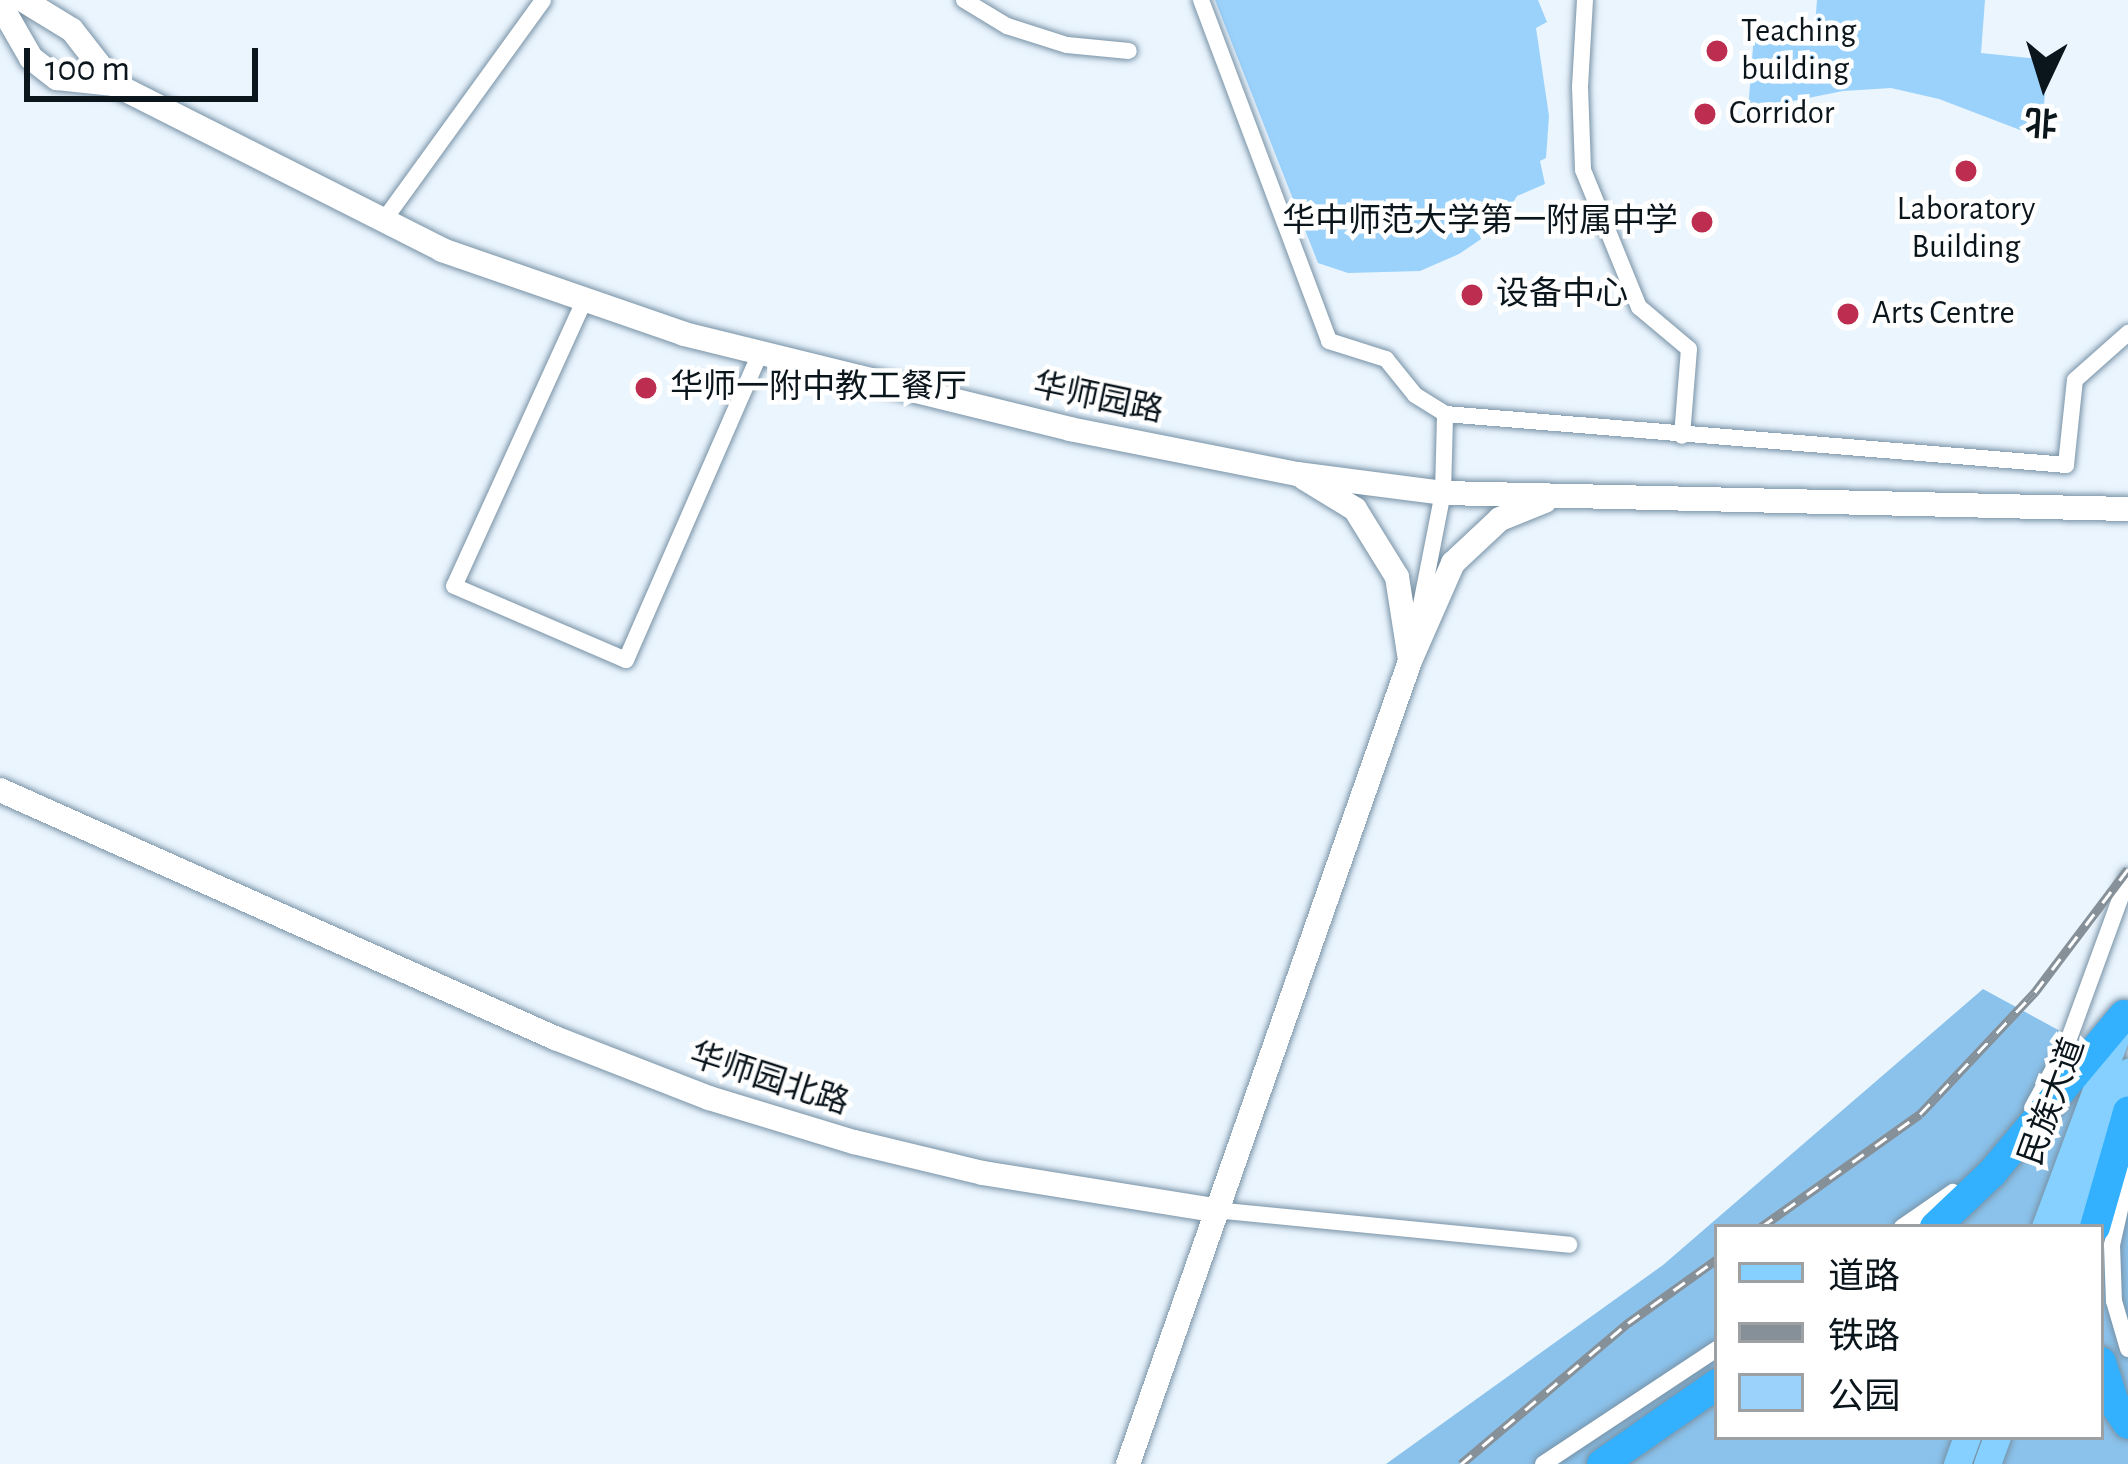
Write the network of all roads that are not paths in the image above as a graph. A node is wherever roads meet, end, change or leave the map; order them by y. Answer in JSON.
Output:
{"nodes":[{"id":1,"x":23,"y":0,"type":"edge"},
{"id":2,"x":543,"y":0,"type":"edge"},
{"id":3,"x":964,"y":0,"type":"edge"},
{"id":4,"x":1201,"y":0,"type":"edge"},
{"id":5,"x":1585,"y":0,"type":"edge"},
{"id":6,"x":0,"y":4,"type":"edge"},
{"id":7,"x":1129,"y":51,"type":"dead end"},
{"id":8,"x":114,"y":85,"type":"junction"},
{"id":9,"x":384,"y":220,"type":"junction"},
{"id":10,"x":585,"y":299,"type":"junction"},
{"id":11,"x":2128,"y":333,"type":"edge"},
{"id":12,"x":760,"y":354,"type":"junction"},
{"id":13,"x":1444,"y":415,"type":"junction"},
{"id":14,"x":1682,"y":436,"type":"junction"},
{"id":15,"x":1297,"y":474,"type":"junction"},
{"id":16,"x":1443,"y":494,"type":"junction"},
{"id":17,"x":1552,"y":498,"type":"junction"},
{"id":18,"x":2128,"y":508,"type":"edge"},
{"id":19,"x":1410,"y":661,"type":"junction"},
{"id":20,"x":0,"y":790,"type":"edge"},
{"id":21,"x":2128,"y":877,"type":"edge"},
{"id":22,"x":2126,"y":1008,"type":"edge"},
{"id":23,"x":2128,"y":1072,"type":"edge"},
{"id":24,"x":2127,"y":1122,"type":"edge"},
{"id":25,"x":2128,"y":1174,"type":"edge"},
{"id":26,"x":1215,"y":1210,"type":"junction"},
{"id":27,"x":1906,"y":1224,"type":"edge"},
{"id":28,"x":1938,"y":1224,"type":"edge"},
{"id":29,"x":2046,"y":1224,"type":"edge"},
{"id":30,"x":2073,"y":1224,"type":"edge"},
{"id":31,"x":2096,"y":1224,"type":"edge"},
{"id":32,"x":1569,"y":1245,"type":"dead end"},
{"id":33,"x":2128,"y":1349,"type":"edge"},
{"id":34,"x":1714,"y":1351,"type":"edge"},
{"id":35,"x":2104,"y":1371,"type":"edge"},
{"id":36,"x":1714,"y":1386,"type":"edge"},
{"id":37,"x":2128,"y":1424,"type":"edge"},
{"id":38,"x":1128,"y":1464,"type":"edge"},
{"id":39,"x":1543,"y":1464,"type":"edge"},
{"id":40,"x":1602,"y":1464,"type":"edge"}],
"edges":[{"from":1,"to":8,"type":"main road"},
{"from":2,"to":9,"type":"street"},
{"from":3,"to":7,"type":"street"},
{"from":4,"to":13,"type":"street"},
{"from":5,"to":14,"type":"street"},
{"from":6,"to":8,"type":"main road"},
{"from":8,"to":9,"type":"main road","name":"华师园路"},
{"from":9,"to":10,"type":"main road","name":"华师园路"},
{"from":10,"to":12,"type":"main road","name":"华师园路"},
{"from":10,"to":12,"type":"street"},
{"from":11,"to":14,"type":"street"},
{"from":12,"to":15,"type":"main road","name":"华师园路"},
{"from":13,"to":14,"type":"street"},
{"from":13,"to":16,"type":"street"},
{"from":15,"to":16,"type":"main road","name":"华师园路"},
{"from":15,"to":19,"type":"main road"},
{"from":16,"to":17,"type":"main road","name":"华师园路"},
{"from":16,"to":19,"type":"street"},
{"from":17,"to":18,"type":"main road","name":"华师园路"},
{"from":17,"to":19,"type":"main road"},
{"from":19,"to":26,"type":"main road"},
{"from":20,"to":26,"type":"main road","name":"华师园北路"},
{"from":21,"to":27,"type":"street"},
{"from":22,"to":28,"type":"highway"},
{"from":22,"to":29,"type":"main road","name":"民族大道"},
{"from":23,"to":30,"type":"main road","name":"民族大道"},
{"from":24,"to":31,"type":"highway"},
{"from":25,"to":33,"type":"street"},
{"from":26,"to":32,"type":"street","name":"华师园北路"},
{"from":26,"to":38,"type":"main road"},
{"from":34,"to":39,"type":"street"},
{"from":35,"to":37,"type":"highway"},
{"from":36,"to":40,"type":"highway"}]}
